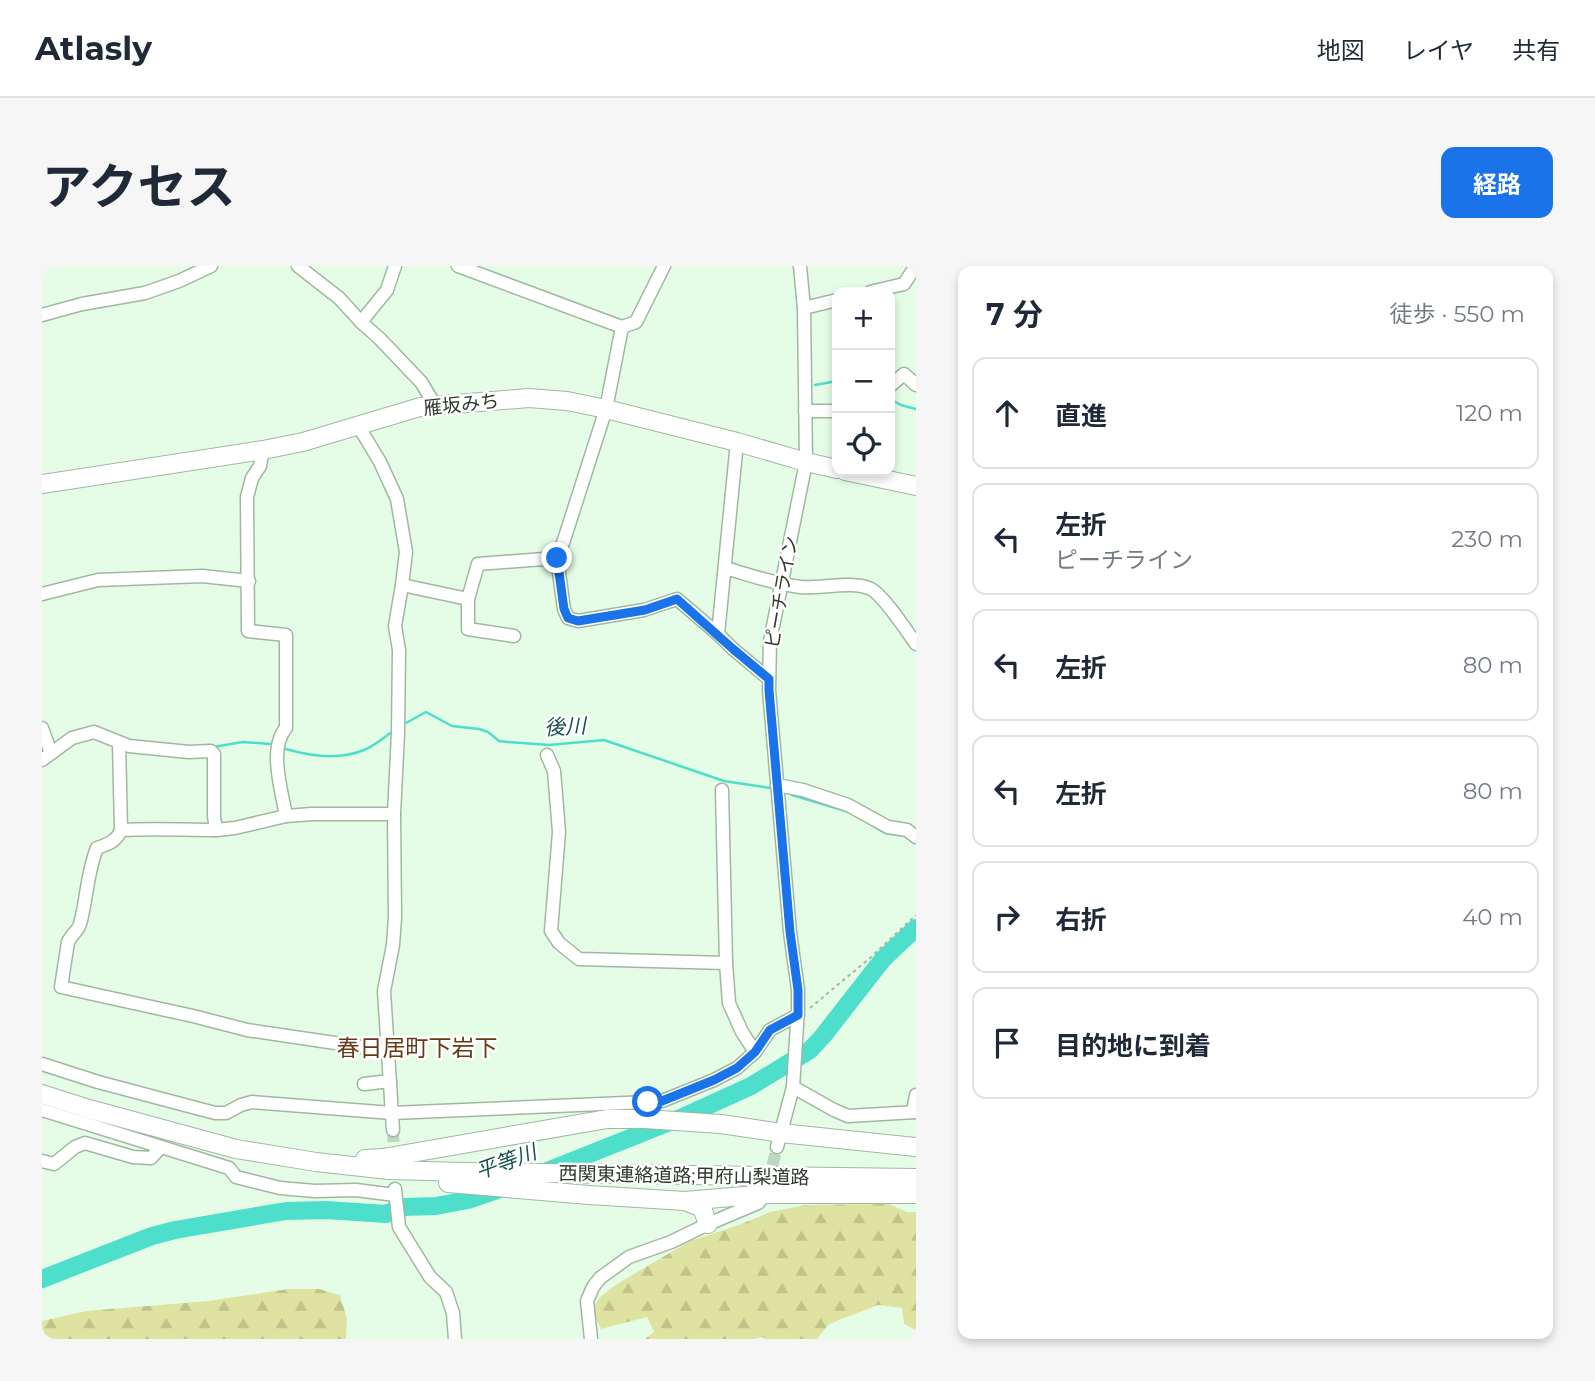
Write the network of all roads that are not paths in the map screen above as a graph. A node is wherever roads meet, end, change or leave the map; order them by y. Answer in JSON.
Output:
{"nodes":[{"id":1,"x":211,"y":266,"type":"edge"},
{"id":2,"x":298,"y":266,"type":"edge"},
{"id":3,"x":395,"y":266,"type":"edge"},
{"id":4,"x":458,"y":266,"type":"edge"},
{"id":5,"x":664,"y":266,"type":"edge"},
{"id":6,"x":800,"y":266,"type":"edge"},
{"id":7,"x":916,"y":270,"type":"edge"},
{"id":8,"x":911,"y":282,"type":"edge"},
{"id":9,"x":891,"y":287,"type":"edge"},
{"id":10,"x":832,"y":301,"type":"edge"},
{"id":11,"x":804,"y":308,"type":"junction"},
{"id":12,"x":42,"y":315,"type":"edge"},
{"id":13,"x":361,"y":322,"type":"junction"},
{"id":14,"x":622,"y":327,"type":"junction"},
{"id":15,"x":895,"y":382,"type":"edge"},
{"id":16,"x":916,"y":385,"type":"edge"},
{"id":17,"x":435,"y":405,"type":"junction"},
{"id":18,"x":606,"y":409,"type":"junction"},
{"id":19,"x":805,"y":411,"type":"junction"},
{"id":20,"x":832,"y":411,"type":"edge"},
{"id":21,"x":359,"y":427,"type":"junction"},
{"id":22,"x":737,"y":442,"type":"junction"},
{"id":23,"x":263,"y":450,"type":"junction"},
{"id":24,"x":806,"y":462,"type":"junction"},
{"id":25,"x":832,"y":468,"type":"edge"},
{"id":26,"x":869,"y":476,"type":"edge"},
{"id":27,"x":42,"y":484,"type":"edge"},
{"id":28,"x":916,"y":486,"type":"edge"},
{"id":29,"x":557,"y":558,"type":"junction"},
{"id":30,"x":725,"y":568,"type":"junction"},
{"id":31,"x":249,"y":580,"type":"junction"},
{"id":32,"x":780,"y":584,"type":"junction"},
{"id":33,"x":402,"y":585,"type":"junction"},
{"id":34,"x":42,"y":594,"type":"edge"},
{"id":35,"x":468,"y":599,"type":"junction"},
{"id":36,"x":718,"y":634,"type":"junction"},
{"id":37,"x":514,"y":636,"type":"dead end"},
{"id":38,"x":916,"y":644,"type":"edge"},
{"id":39,"x":769,"y":679,"type":"junction"},
{"id":40,"x":42,"y":728,"type":"edge"},
{"id":41,"x":119,"y":743,"type":"junction"},
{"id":42,"x":547,"y":755,"type":"dead end"},
{"id":43,"x":46,"y":757,"type":"edge"},
{"id":44,"x":777,"y":785,"type":"junction"},
{"id":45,"x":722,"y":790,"type":"dead end"},
{"id":46,"x":394,"y":814,"type":"junction"},
{"id":47,"x":286,"y":816,"type":"junction"},
{"id":48,"x":121,"y":830,"type":"junction"},
{"id":49,"x":216,"y":830,"type":"junction"},
{"id":50,"x":916,"y":837,"type":"edge"},
{"id":51,"x":726,"y":963,"type":"junction"},
{"id":52,"x":798,"y":1012,"type":"junction"},
{"id":53,"x":389,"y":1051,"type":"junction"},
{"id":54,"x":755,"y":1052,"type":"junction"},
{"id":55,"x":42,"y":1064,"type":"edge"},
{"id":56,"x":390,"y":1081,"type":"junction"},
{"id":57,"x":364,"y":1084,"type":"dead end"},
{"id":58,"x":793,"y":1087,"type":"junction"},
{"id":59,"x":42,"y":1094,"type":"edge"},
{"id":60,"x":916,"y":1095,"type":"edge"},
{"id":61,"x":42,"y":1110,"type":"edge"},
{"id":62,"x":915,"y":1112,"type":"edge"},
{"id":63,"x":392,"y":1113,"type":"junction"},
{"id":64,"x":393,"y":1129,"type":"tunnel mouth"},
{"id":65,"x":779,"y":1140,"type":"junction"},
{"id":66,"x":161,"y":1147,"type":"junction"},
{"id":67,"x":916,"y":1147,"type":"edge"},
{"id":68,"x":274,"y":1155,"type":"junction"},
{"id":69,"x":42,"y":1161,"type":"edge"},
{"id":70,"x":353,"y":1166,"type":"junction"},
{"id":71,"x":916,"y":1178,"type":"edge"},
{"id":72,"x":766,"y":1190,"type":"junction"},
{"id":73,"x":916,"y":1194,"type":"edge"},
{"id":74,"x":685,"y":1201,"type":"junction"},
{"id":75,"x":708,"y":1224,"type":"junction"},
{"id":76,"x":455,"y":1339,"type":"edge"},
{"id":77,"x":591,"y":1339,"type":"edge"}],
"edges":[{"from":1,"to":12,"type":"street"},
{"from":2,"to":13,"type":"street"},
{"from":3,"to":13,"type":"street"},
{"from":4,"to":14,"type":"street"},
{"from":5,"to":14,"type":"street"},
{"from":6,"to":11,"type":"street","name":"ピーチライン"},
{"from":7,"to":8,"type":"street"},
{"from":8,"to":9,"type":"street"},
{"from":10,"to":11,"type":"street"},
{"from":11,"to":19,"type":"street","name":"ピーチライン"},
{"from":13,"to":17,"type":"street"},
{"from":14,"to":18,"type":"street"},
{"from":15,"to":16,"type":"street"},
{"from":17,"to":18,"type":"highway","name":"雁坂みち"},
{"from":17,"to":21,"type":"highway","name":"雁坂みち"},
{"from":18,"to":22,"type":"highway","name":"雁坂みち"},
{"from":18,"to":29,"type":"street"},
{"from":19,"to":20,"type":"street"},
{"from":19,"to":24,"type":"street","name":"ピーチライン"},
{"from":21,"to":23,"type":"highway","name":"雁坂みち"},
{"from":21,"to":33,"type":"street"},
{"from":22,"to":24,"type":"highway","name":"雁坂みち"},
{"from":22,"to":30,"type":"street"},
{"from":23,"to":27,"type":"highway","name":"雁坂みち"},
{"from":23,"to":31,"type":"street"},
{"from":24,"to":25,"type":"highway","name":"雁坂みち"},
{"from":24,"to":32,"type":"street","name":"ピーチライン"},
{"from":26,"to":28,"type":"highway"},
{"from":29,"to":35,"type":"street"},
{"from":29,"to":36,"type":"street"},
{"from":30,"to":32,"type":"street"},
{"from":30,"to":36,"type":"street"},
{"from":31,"to":34,"type":"street"},
{"from":31,"to":47,"type":"street"},
{"from":32,"to":38,"type":"street"},
{"from":32,"to":39,"type":"street","name":"ピーチライン"},
{"from":33,"to":35,"type":"street"},
{"from":33,"to":46,"type":"street"},
{"from":35,"to":37,"type":"street"},
{"from":36,"to":39,"type":"street"},
{"from":39,"to":44,"type":"street","name":"ピーチライン"},
{"from":40,"to":43,"type":"street"},
{"from":41,"to":43,"type":"street"},
{"from":41,"to":48,"type":"street"},
{"from":41,"to":49,"type":"street"},
{"from":42,"to":51,"type":"street"},
{"from":44,"to":50,"type":"street"},
{"from":44,"to":52,"type":"street","name":"ピーチライン"},
{"from":45,"to":51,"type":"street"},
{"from":46,"to":47,"type":"street"},
{"from":46,"to":53,"type":"street"},
{"from":47,"to":49,"type":"street"},
{"from":48,"to":49,"type":"street"},
{"from":48,"to":53,"type":"street"},
{"from":51,"to":54,"type":"street"},
{"from":52,"to":54,"type":"street"},
{"from":52,"to":58,"type":"street","name":"ピーチライン"},
{"from":53,"to":56,"type":"street"},
{"from":54,"to":63,"type":"street"},
{"from":55,"to":63,"type":"street"},
{"from":56,"to":57,"type":"street"},
{"from":56,"to":63,"type":"street"},
{"from":58,"to":62,"type":"street"},
{"from":58,"to":65,"type":"street","name":"ピーチライン"},
{"from":59,"to":68,"type":"highway","name":"西関東連絡道路;甲府山梨道路"},
{"from":60,"to":62,"type":"street"},
{"from":61,"to":66,"type":"street"},
{"from":63,"to":64,"type":"street"},
{"from":65,"to":67,"type":"highway"},
{"from":65,"to":68,"type":"highway"},
{"from":66,"to":69,"type":"street"},
{"from":66,"to":76,"type":"street"},
{"from":68,"to":70,"type":"highway","name":"西関東連絡道路;甲府山梨道路"},
{"from":70,"to":71,"type":"highway","name":"西関東連絡道路;甲府山梨道路"},
{"from":70,"to":74,"type":"highway"},
{"from":72,"to":73,"type":"highway"},
{"from":72,"to":74,"type":"highway"},
{"from":72,"to":75,"type":"street"},
{"from":74,"to":75,"type":"highway"},
{"from":75,"to":77,"type":"street"}]}
